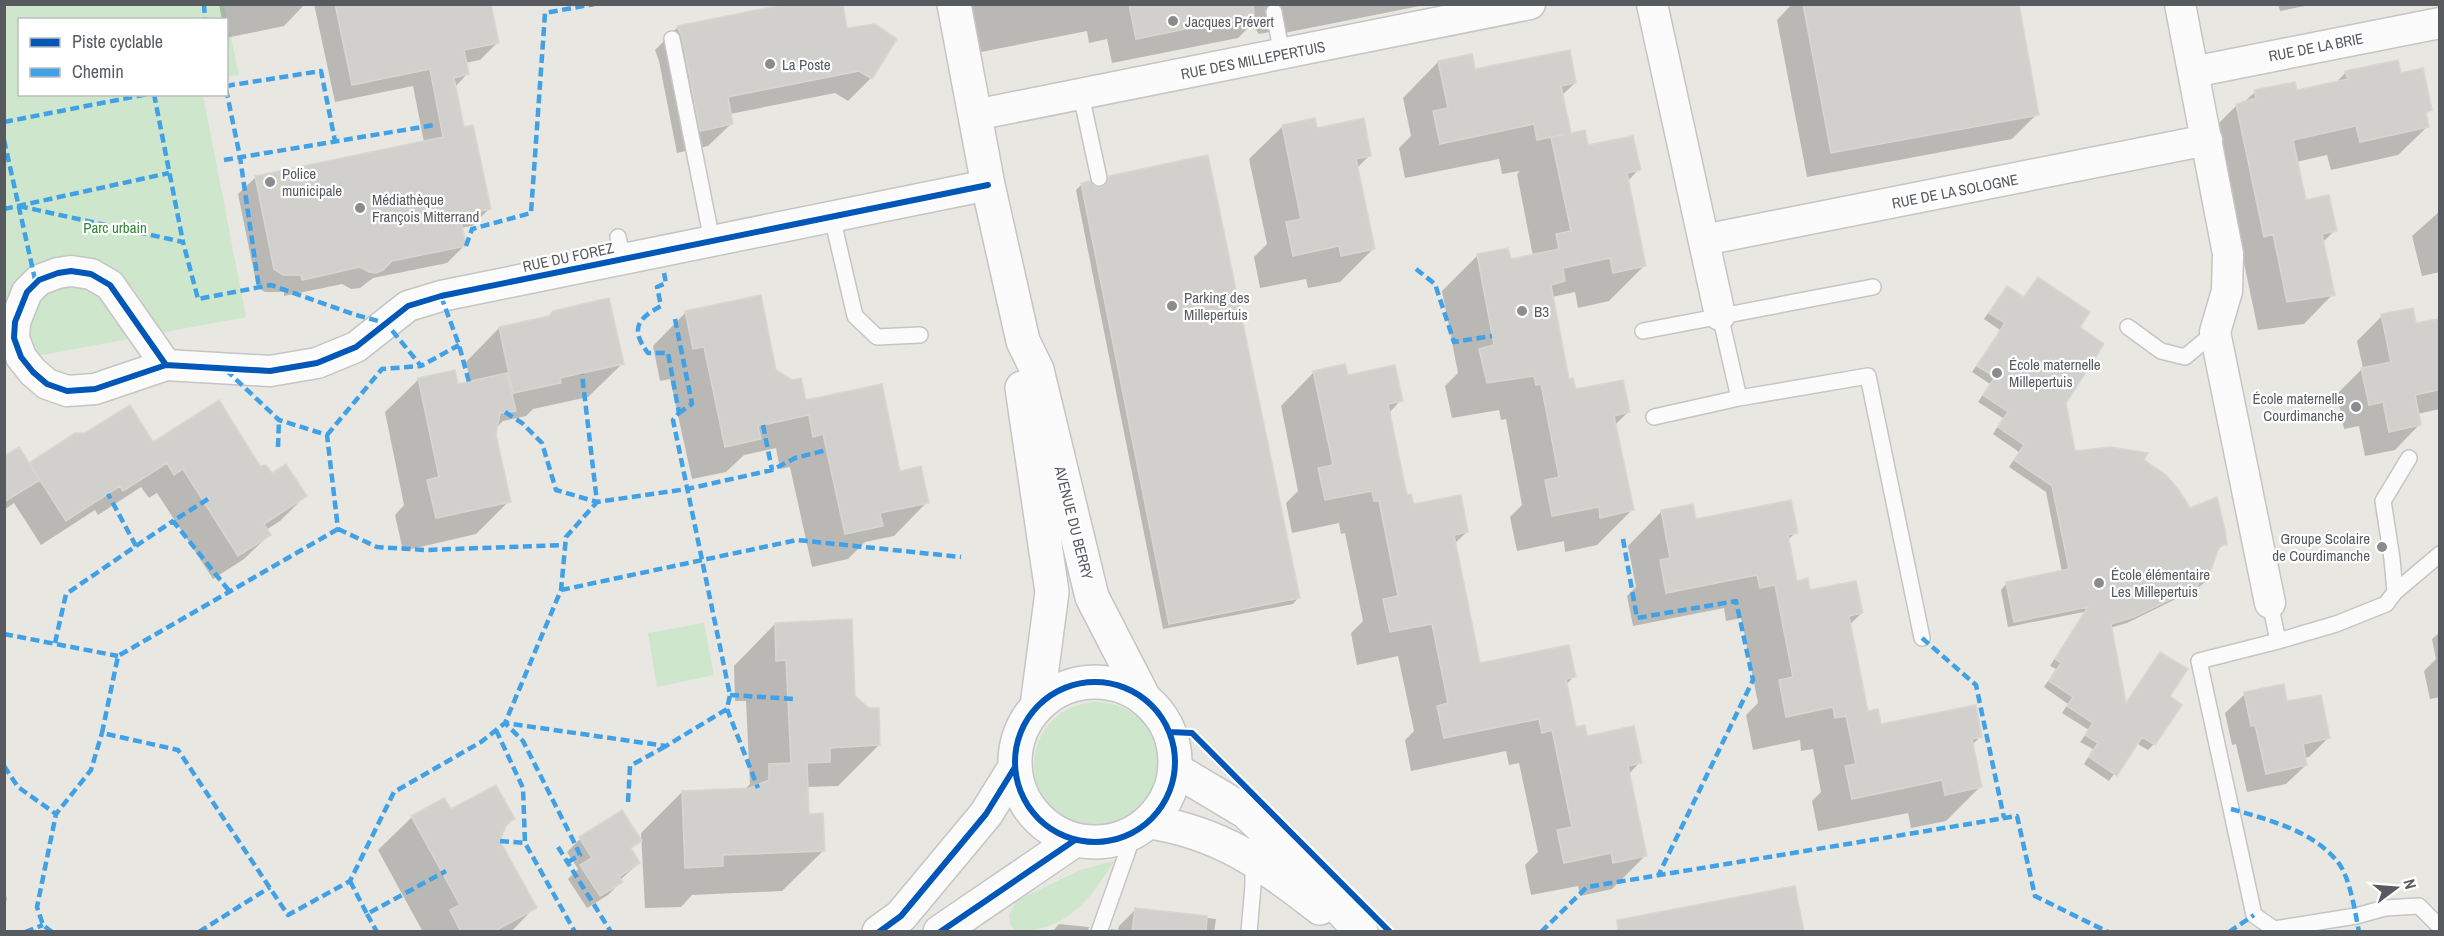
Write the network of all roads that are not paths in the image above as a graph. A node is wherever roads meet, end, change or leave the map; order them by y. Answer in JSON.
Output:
{"nodes":[{"id":1,"x":954,"y":4,"type":"edge"},
{"id":2,"x":1530,"y":4,"type":"edge"},
{"id":3,"x":1652,"y":4,"type":"edge"},
{"id":4,"x":2180,"y":4,"type":"edge"},
{"id":5,"x":1274,"y":12,"type":"dead end"},
{"id":6,"x":2439,"y":24,"type":"edge"},
{"id":7,"x":672,"y":39,"type":"dead end"},
{"id":8,"x":1282,"y":55,"type":"junction"},
{"id":9,"x":2193,"y":72,"type":"junction"},
{"id":10,"x":1081,"y":94,"type":"junction"},
{"id":11,"x":975,"y":116,"type":"junction"},
{"id":12,"x":2207,"y":140,"type":"junction"},
{"id":13,"x":1099,"y":178,"type":"dead end"},
{"id":14,"x":988,"y":185,"type":"junction"},
{"id":15,"x":832,"y":217,"type":"junction"},
{"id":16,"x":1704,"y":240,"type":"junction"},
{"id":17,"x":712,"y":241,"type":"junction"},
{"id":18,"x":1874,"y":287,"type":"dead end"},
{"id":19,"x":1720,"y":315,"type":"junction"},
{"id":20,"x":2128,"y":327,"type":"dead end"},
{"id":21,"x":1643,"y":331,"type":"dead end"},
{"id":22,"x":2215,"y":332,"type":"junction"},
{"id":23,"x":920,"y":335,"type":"dead end"},
{"id":24,"x":1023,"y":341,"type":"junction"},
{"id":25,"x":166,"y":365,"type":"junction"},
{"id":26,"x":1739,"y":398,"type":"junction"},
{"id":27,"x":1654,"y":417,"type":"dead end"},
{"id":28,"x":2409,"y":458,"type":"dead end"},
{"id":29,"x":2439,"y":554,"type":"edge"},
{"id":30,"x":2395,"y":592,"type":"junction"},
{"id":31,"x":2270,"y":603,"type":"joint"},
{"id":32,"x":1922,"y":638,"type":"dead end"},
{"id":33,"x":2278,"y":641,"type":"junction"},
{"id":34,"x":1144,"y":698,"type":"junction"},
{"id":35,"x":1037,"y":706,"type":"junction"},
{"id":36,"x":1015,"y":767,"type":"junction"},
{"id":37,"x":1176,"y":770,"type":"junction"},
{"id":38,"x":1142,"y":827,"type":"junction"},
{"id":39,"x":1075,"y":840,"type":"junction"},
{"id":40,"x":1253,"y":859,"type":"junction"},
{"id":41,"x":2439,"y":927,"type":"edge"},
{"id":42,"x":879,"y":932,"type":"edge"},
{"id":43,"x":940,"y":932,"type":"edge"},
{"id":44,"x":1099,"y":932,"type":"edge"},
{"id":45,"x":1249,"y":932,"type":"edge"},
{"id":46,"x":1359,"y":932,"type":"edge"}],
"edges":[{"from":1,"to":11,"type":"street","name":"AVENUE DU BERRY"},
{"from":2,"to":8,"type":"street","name":"RUE DES MILLEPERTUIS"},
{"from":3,"to":16,"type":"street"},
{"from":4,"to":9,"type":"street"},
{"from":5,"to":8,"type":"lane"},
{"from":6,"to":9,"type":"street","name":"RUE DE LA BRIE"},
{"from":7,"to":17,"type":"lane"},
{"from":8,"to":10,"type":"street","name":"RUE DES MILLEPERTUIS"},
{"from":9,"to":12,"type":"street"},
{"from":10,"to":11,"type":"street","name":"RUE DES MILLEPERTUIS"},
{"from":10,"to":13,"type":"lane"},
{"from":11,"to":14,"type":"street","name":"AVENUE DU BERRY"},
{"from":12,"to":16,"type":"street","name":"RUE DE LA SOLOGNE"},
{"from":12,"to":22,"type":"street"},
{"from":14,"to":15,"type":"street","name":"RUE DU FOREZ"},
{"from":14,"to":24,"type":"street","name":"AVENUE DU BERRY"},
{"from":15,"to":17,"type":"street","name":"RUE DU FOREZ"},
{"from":15,"to":23,"type":"lane"},
{"from":16,"to":19,"type":"street"},
{"from":17,"to":25,"type":"street","name":"RUE DU FOREZ"},
{"from":18,"to":19,"type":"lane"},
{"from":19,"to":21,"type":"lane"},
{"from":19,"to":26,"type":"lane"},
{"from":20,"to":22,"type":"lane"},
{"from":22,"to":31,"type":"street"},
{"from":24,"to":34,"type":"street","name":"AVENUE DU BERRY"},
{"from":24,"to":35,"type":"street","name":"AVENUE DU BERRY"},
{"from":25,"to":25,"type":"street","name":"RUE DU FOREZ"},
{"from":26,"to":27,"type":"lane"},
{"from":26,"to":32,"type":"lane"},
{"from":28,"to":30,"type":"lane"},
{"from":29,"to":30,"type":"lane"},
{"from":30,"to":33,"type":"lane"},
{"from":31,"to":33,"type":"lane"},
{"from":33,"to":41,"type":"lane"},
{"from":34,"to":35,"type":"street"},
{"from":34,"to":37,"type":"street"},
{"from":35,"to":36,"type":"street"},
{"from":36,"to":39,"type":"street"},
{"from":36,"to":42,"type":"street"},
{"from":37,"to":38,"type":"street"},
{"from":37,"to":46,"type":"street"},
{"from":38,"to":39,"type":"street"},
{"from":38,"to":40,"type":"street"},
{"from":38,"to":44,"type":"lane"},
{"from":39,"to":43,"type":"street"},
{"from":40,"to":45,"type":"lane"},
{"from":40,"to":46,"type":"street"}]}
